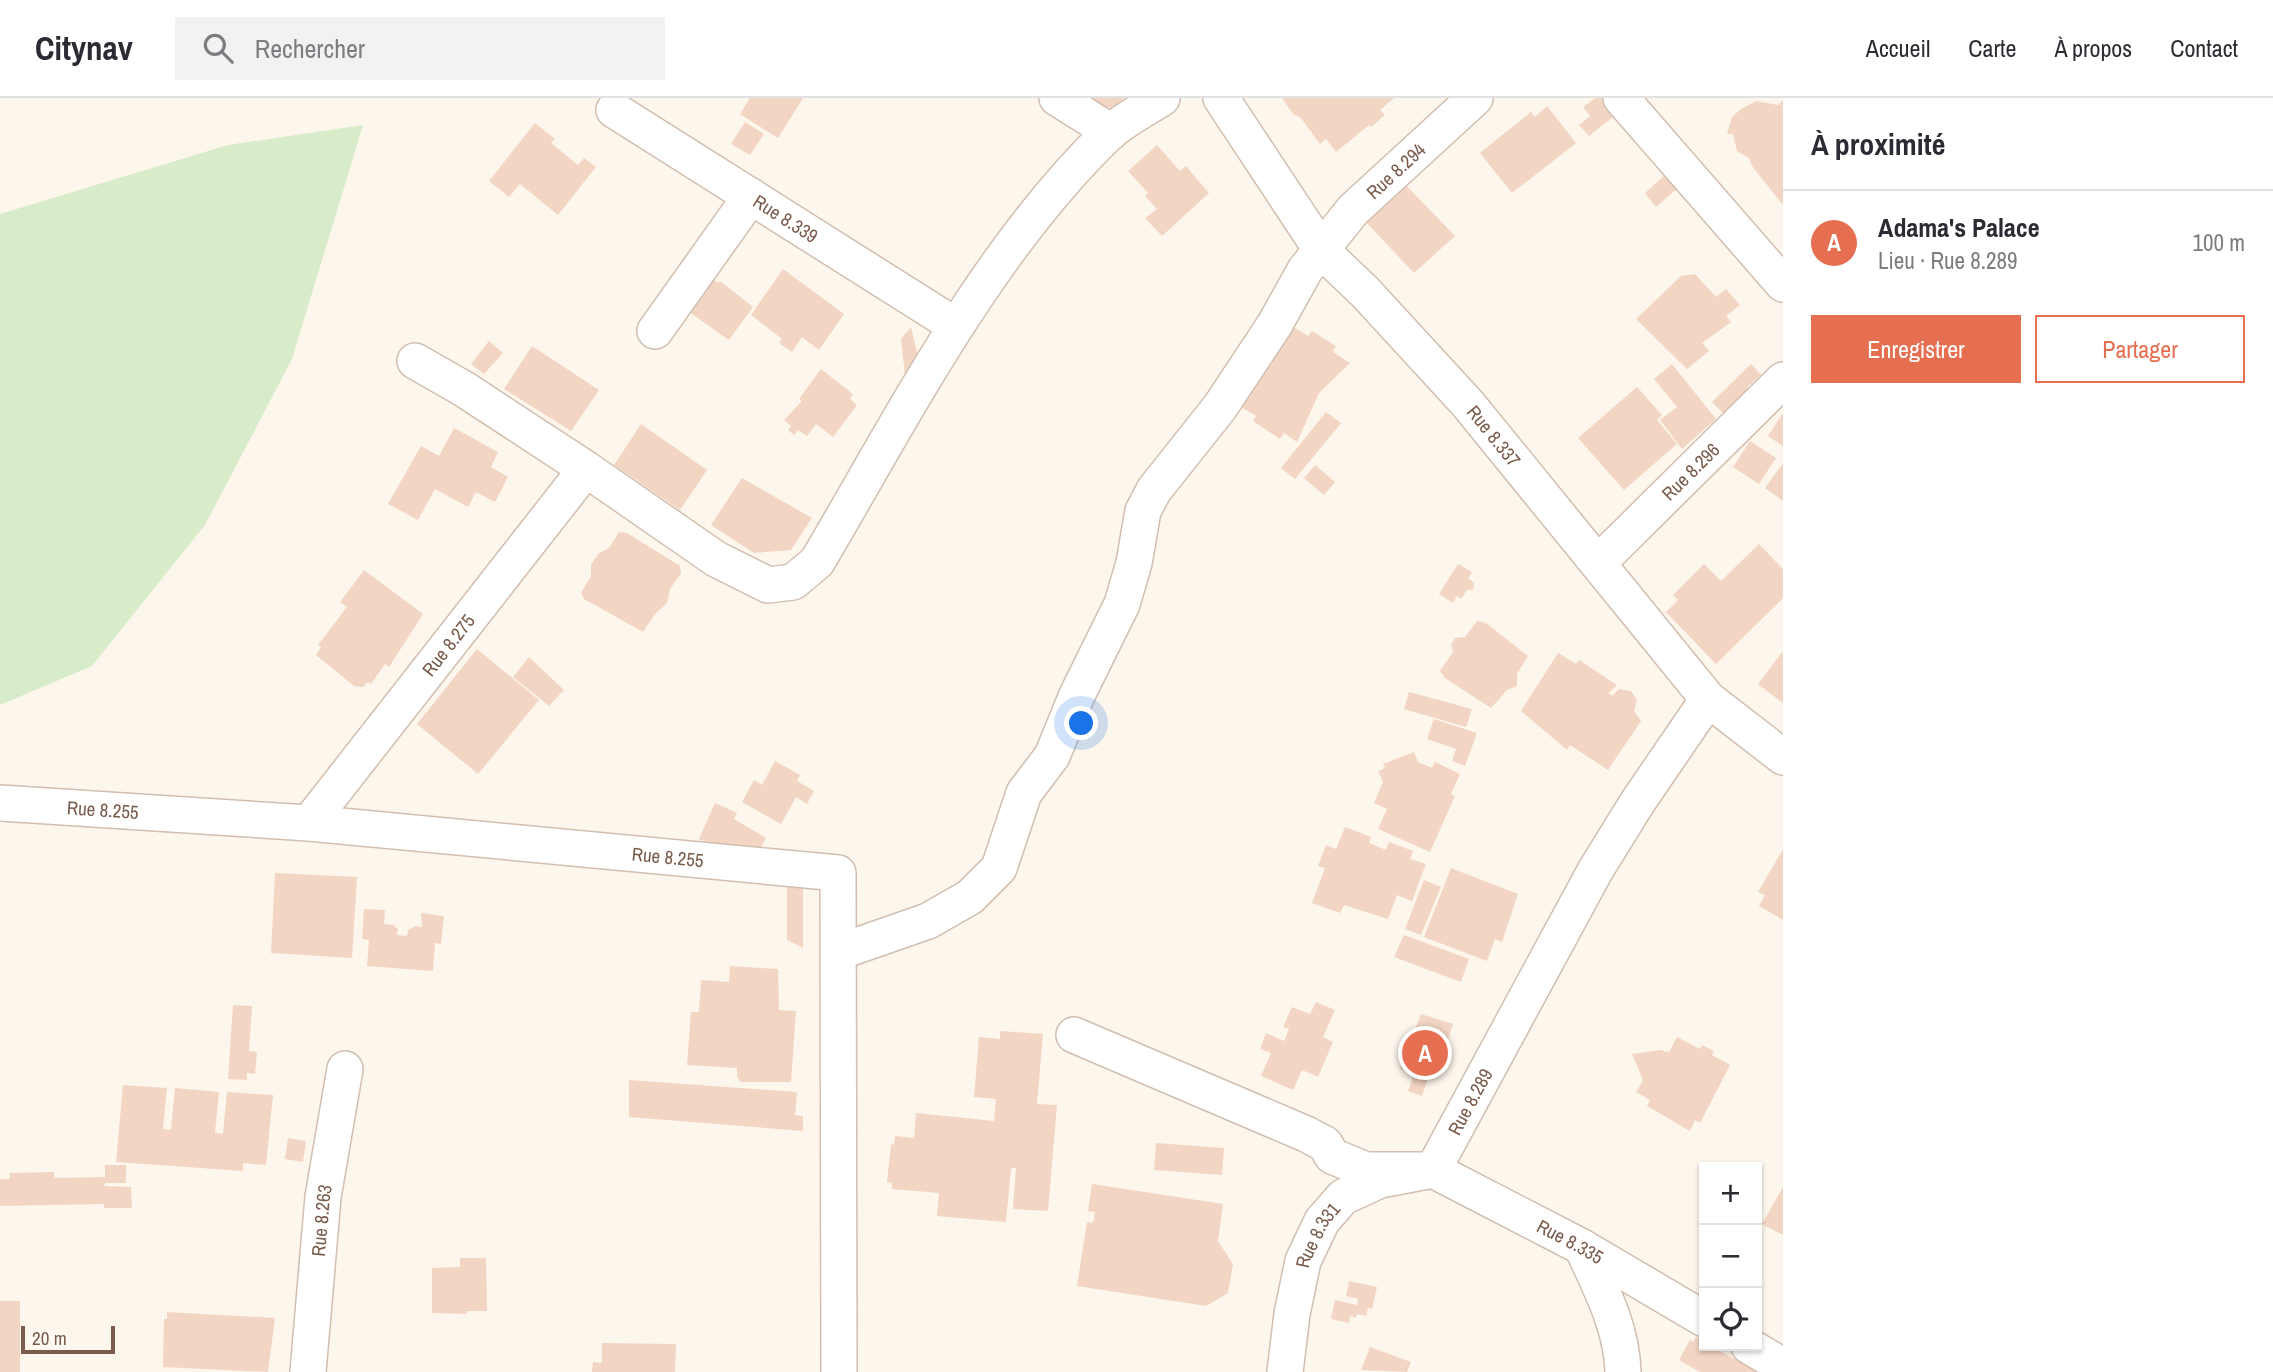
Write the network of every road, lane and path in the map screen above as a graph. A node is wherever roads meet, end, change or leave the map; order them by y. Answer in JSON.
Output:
{"nodes":[{"id":1,"x":1057,"y":98,"type":"edge"},
{"id":2,"x":1162,"y":98,"type":"edge"},
{"id":3,"x":1221,"y":98,"type":"edge"},
{"id":4,"x":1475,"y":98,"type":"edge"},
{"id":5,"x":1621,"y":98,"type":"edge"},
{"id":6,"x":614,"y":110,"type":"dead end"},
{"id":7,"x":1111,"y":132,"type":"junction"},
{"id":8,"x":751,"y":196,"type":"junction"},
{"id":9,"x":1322,"y":251,"type":"junction"},
{"id":10,"x":1783,"y":284,"type":"edge"},
{"id":11,"x":956,"y":326,"type":"junction"},
{"id":12,"x":655,"y":331,"type":"dead end"},
{"id":13,"x":415,"y":361,"type":"dead end"},
{"id":14,"x":1783,"y":380,"type":"edge"},
{"id":15,"x":586,"y":468,"type":"junction"},
{"id":16,"x":1598,"y":563,"type":"junction"},
{"id":17,"x":1708,"y":699,"type":"junction"},
{"id":18,"x":1783,"y":757,"type":"edge"},
{"id":19,"x":0,"y":803,"type":"edge"},
{"id":20,"x":309,"y":823,"type":"junction"},
{"id":21,"x":839,"y":952,"type":"junction"},
{"id":22,"x":1074,"y":1035,"type":"dead end"},
{"id":23,"x":345,"y":1069,"type":"dead end"},
{"id":24,"x":1433,"y":1170,"type":"junction"},
{"id":25,"x":1582,"y":1247,"type":"junction"},
{"id":26,"x":1699,"y":1316,"type":"edge"},
{"id":27,"x":1758,"y":1351,"type":"edge"},
{"id":28,"x":1783,"y":1366,"type":"edge"},
{"id":29,"x":307,"y":1372,"type":"edge"},
{"id":30,"x":839,"y":1372,"type":"edge"},
{"id":31,"x":1285,"y":1372,"type":"edge"},
{"id":32,"x":1623,"y":1372,"type":"edge"}],
"edges":[{"from":1,"to":7,"type":"street"},
{"from":2,"to":7,"type":"street"},
{"from":3,"to":9,"type":"street","name":"Rue 8.337"},
{"from":4,"to":9,"type":"street","name":"Rue 8.294"},
{"from":5,"to":10,"type":"street"},
{"from":6,"to":8,"type":"street","name":"Rue 8.339"},
{"from":7,"to":11,"type":"street"},
{"from":8,"to":11,"type":"street","name":"Rue 8.339"},
{"from":8,"to":12,"type":"street"},
{"from":9,"to":16,"type":"street","name":"Rue 8.337"},
{"from":9,"to":21,"type":"street","name":"Rue 8.294"},
{"from":11,"to":15,"type":"street"},
{"from":13,"to":15,"type":"street"},
{"from":14,"to":16,"type":"street","name":"Rue 8.296"},
{"from":15,"to":20,"type":"street","name":"Rue 8.275"},
{"from":16,"to":17,"type":"street","name":"Rue 8.337"},
{"from":17,"to":18,"type":"street","name":"Rue 8.337"},
{"from":17,"to":24,"type":"street","name":"Rue 8.289"},
{"from":19,"to":20,"type":"street","name":"Rue 8.255"},
{"from":20,"to":21,"type":"street","name":"Rue 8.255"},
{"from":21,"to":30,"type":"street","name":"Rue 8.255"},
{"from":22,"to":24,"type":"street"},
{"from":23,"to":29,"type":"street","name":"Rue 8.263"},
{"from":24,"to":25,"type":"street","name":"Rue 8.335"},
{"from":24,"to":31,"type":"street","name":"Rue 8.331"},
{"from":25,"to":26,"type":"street","name":"Rue 8.335"},
{"from":25,"to":32,"type":"street"},
{"from":27,"to":28,"type":"street"}]}
